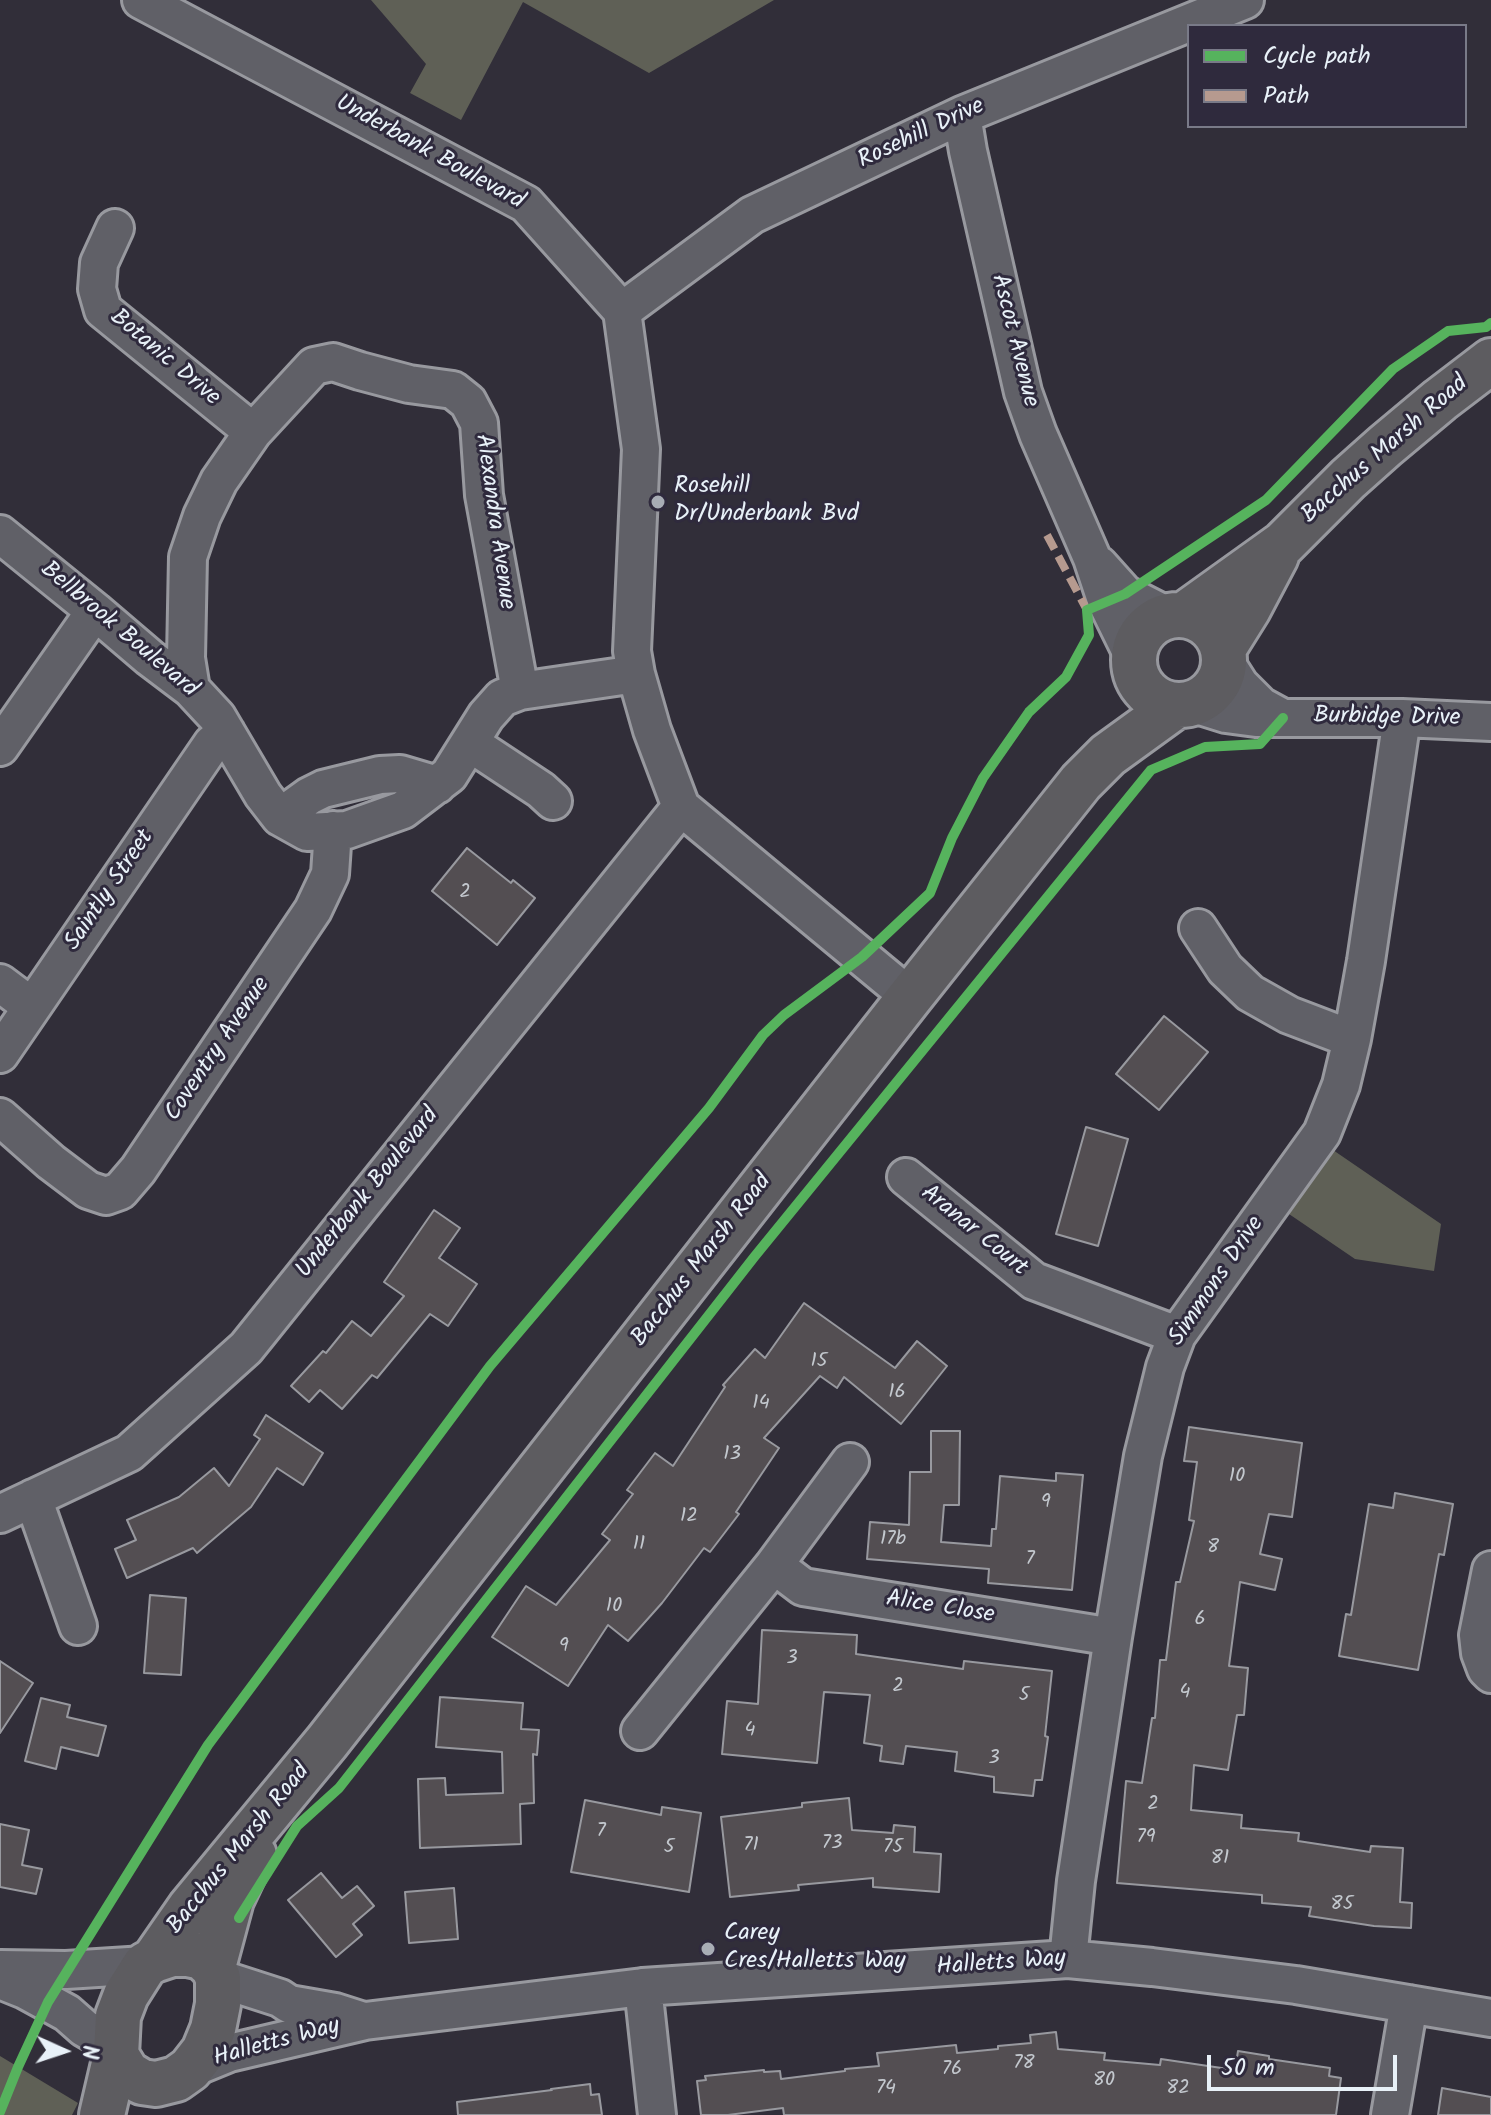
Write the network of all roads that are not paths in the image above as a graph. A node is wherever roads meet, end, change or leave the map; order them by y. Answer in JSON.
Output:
{"nodes":[{"id":1,"x":141,"y":0,"type":"edge"},
{"id":2,"x":1245,"y":0,"type":"edge"},
{"id":3,"x":962,"y":115,"type":"junction"},
{"id":4,"x":115,"y":228,"type":"dead end"},
{"id":5,"x":622,"y":311,"type":"junction"},
{"id":6,"x":1491,"y":361,"type":"edge"},
{"id":7,"x":253,"y":432,"type":"junction"},
{"id":8,"x":0,"y":534,"type":"edge"},
{"id":9,"x":1283,"y":544,"type":"junction"},
{"id":10,"x":1092,"y":558,"type":"junction"},
{"id":11,"x":95,"y":611,"type":"junction"},
{"id":12,"x":1176,"y":615,"type":"junction"},
{"id":13,"x":1223,"y":655,"type":"junction"},
{"id":14,"x":1135,"y":662,"type":"junction"},
{"id":15,"x":634,"y":663,"type":"junction"},
{"id":16,"x":518,"y":678,"type":"junction"},
{"id":17,"x":191,"y":689,"type":"junction"},
{"id":18,"x":1184,"y":704,"type":"junction"},
{"id":19,"x":1283,"y":718,"type":"junction"},
{"id":20,"x":1402,"y":718,"type":"junction"},
{"id":21,"x":1491,"y":722,"type":"edge"},
{"id":22,"x":226,"y":732,"type":"junction"},
{"id":23,"x":470,"y":743,"type":"junction"},
{"id":24,"x":0,"y":747,"type":"edge"},
{"id":25,"x":1081,"y":782,"type":"junction"},
{"id":26,"x":437,"y":785,"type":"junction"},
{"id":27,"x":553,"y":801,"type":"dead end"},
{"id":28,"x":681,"y":807,"type":"junction"},
{"id":29,"x":280,"y":817,"type":"junction"},
{"id":30,"x":333,"y":830,"type":"junction"},
{"id":31,"x":1198,"y":928,"type":"dead end"},
{"id":32,"x":0,"y":983,"type":"edge"},
{"id":33,"x":910,"y":997,"type":"junction"},
{"id":34,"x":32,"y":1007,"type":"junction"},
{"id":35,"x":1352,"y":1039,"type":"junction"},
{"id":36,"x":0,"y":1054,"type":"edge"},
{"id":37,"x":0,"y":1117,"type":"edge"},
{"id":38,"x":906,"y":1177,"type":"dead end"},
{"id":39,"x":1177,"y":1335,"type":"junction"},
{"id":40,"x":850,"y":1462,"type":"dead end"},
{"id":41,"x":33,"y":1498,"type":"junction"},
{"id":42,"x":0,"y":1514,"type":"edge"},
{"id":43,"x":774,"y":1565,"type":"junction"},
{"id":44,"x":1491,"y":1570,"type":"edge"},
{"id":45,"x":78,"y":1626,"type":"dead end"},
{"id":46,"x":1113,"y":1637,"type":"junction"},
{"id":47,"x":1491,"y":1674,"type":"edge"},
{"id":48,"x":640,"y":1731,"type":"dead end"},
{"id":49,"x":327,"y":1742,"type":"junction"},
{"id":50,"x":1068,"y":1959,"type":"junction"},
{"id":51,"x":150,"y":1963,"type":"junction"},
{"id":52,"x":0,"y":1969,"type":"edge"},
{"id":53,"x":216,"y":1972,"type":"junction"},
{"id":54,"x":0,"y":1980,"type":"edge"},
{"id":55,"x":643,"y":1987,"type":"junction"},
{"id":56,"x":1409,"y":2004,"type":"junction"},
{"id":57,"x":1491,"y":2018,"type":"edge"},
{"id":58,"x":365,"y":2021,"type":"junction"},
{"id":59,"x":116,"y":2051,"type":"junction"},
{"id":60,"x":183,"y":2074,"type":"junction"},
{"id":61,"x":102,"y":2115,"type":"edge"},
{"id":62,"x":147,"y":2115,"type":"edge"},
{"id":63,"x":657,"y":2115,"type":"edge"},
{"id":64,"x":1390,"y":2115,"type":"edge"}],
"edges":[{"from":1,"to":5,"type":"street","name":"Underbank Boulevard"},
{"from":2,"to":3,"type":"street","name":"Rosehill Drive"},
{"from":3,"to":5,"type":"street","name":"Rosehill Drive"},
{"from":3,"to":10,"type":"street","name":"Ascot Avenue"},
{"from":4,"to":7,"type":"street","name":"Botanic Drive"},
{"from":5,"to":15,"type":"street"},
{"from":6,"to":9,"type":"main road","name":"Bacchus Marsh Road"},
{"from":7,"to":16,"type":"street","name":"Alexandra Avenue"},
{"from":7,"to":17,"type":"street","name":"Alexandra Avenue"},
{"from":8,"to":11,"type":"street","name":"Bellbrook Boulevard"},
{"from":9,"to":12,"type":"main road","name":"Bacchus Marsh Road"},
{"from":9,"to":13,"type":"main road","name":"Bacchus Marsh Road"},
{"from":10,"to":12,"type":"street"},
{"from":10,"to":14,"type":"street"},
{"from":11,"to":17,"type":"street","name":"Bellbrook Boulevard"},
{"from":11,"to":24,"type":"street"},
{"from":12,"to":13,"type":"main road"},
{"from":12,"to":14,"type":"main road"},
{"from":13,"to":18,"type":"main road"},
{"from":13,"to":19,"type":"street","name":"Burbidge Drive"},
{"from":14,"to":18,"type":"main road"},
{"from":14,"to":25,"type":"main road","name":"Bacchus Marsh Road"},
{"from":15,"to":16,"type":"street"},
{"from":15,"to":28,"type":"street"},
{"from":16,"to":23,"type":"street"},
{"from":17,"to":22,"type":"street","name":"Bellbrook Boulevard"},
{"from":18,"to":19,"type":"street","name":"Burbidge Drive"},
{"from":18,"to":25,"type":"main road","name":"Bacchus Marsh Road"},
{"from":19,"to":20,"type":"street","name":"Burbidge Drive"},
{"from":20,"to":21,"type":"street","name":"Burbidge Drive"},
{"from":20,"to":35,"type":"street","name":"Simmons Drive"},
{"from":22,"to":29,"type":"street","name":"Bellbrook Boulevard"},
{"from":22,"to":34,"type":"street","name":"Saintly Street"},
{"from":23,"to":26,"type":"street"},
{"from":23,"to":27,"type":"street"},
{"from":25,"to":33,"type":"main road","name":"Bacchus Marsh Road"},
{"from":26,"to":29,"type":"street"},
{"from":26,"to":30,"type":"street"},
{"from":28,"to":33,"type":"street"},
{"from":28,"to":41,"type":"street","name":"Underbank Boulevard"},
{"from":29,"to":30,"type":"street"},
{"from":30,"to":37,"type":"street","name":"Coventry Avenue"},
{"from":31,"to":35,"type":"street"},
{"from":32,"to":34,"type":"street"},
{"from":33,"to":49,"type":"main road","name":"Bacchus Marsh Road"},
{"from":34,"to":36,"type":"street","name":"Saintly Street"},
{"from":35,"to":39,"type":"street","name":"Simmons Drive"},
{"from":38,"to":39,"type":"street","name":"Aranar Court"},
{"from":39,"to":46,"type":"street","name":"Simmons Drive"},
{"from":40,"to":43,"type":"street"},
{"from":41,"to":42,"type":"street","name":"Underbank Boulevard"},
{"from":41,"to":45,"type":"street"},
{"from":43,"to":46,"type":"street","name":"Alice Close"},
{"from":43,"to":48,"type":"street"},
{"from":44,"to":47,"type":"street"},
{"from":46,"to":50,"type":"street","name":"Simmons Drive"},
{"from":49,"to":51,"type":"main road","name":"Bacchus Marsh Road"},
{"from":49,"to":53,"type":"main road","name":"Bacchus Marsh Road"},
{"from":50,"to":55,"type":"street","name":"Halletts Way"},
{"from":50,"to":56,"type":"street","name":"Halletts Way"},
{"from":51,"to":52,"type":"street"},
{"from":51,"to":53,"type":"main road"},
{"from":51,"to":59,"type":"main road"},
{"from":53,"to":58,"type":"street","name":"Halletts Way"},
{"from":53,"to":60,"type":"main road"},
{"from":54,"to":59,"type":"street"},
{"from":55,"to":58,"type":"street","name":"Halletts Way"},
{"from":55,"to":63,"type":"street"},
{"from":56,"to":57,"type":"street","name":"Halletts Way"},
{"from":56,"to":64,"type":"street"},
{"from":58,"to":60,"type":"street","name":"Halletts Way"},
{"from":59,"to":60,"type":"main road"},
{"from":59,"to":61,"type":"main road"},
{"from":60,"to":62,"type":"main road"}]}
